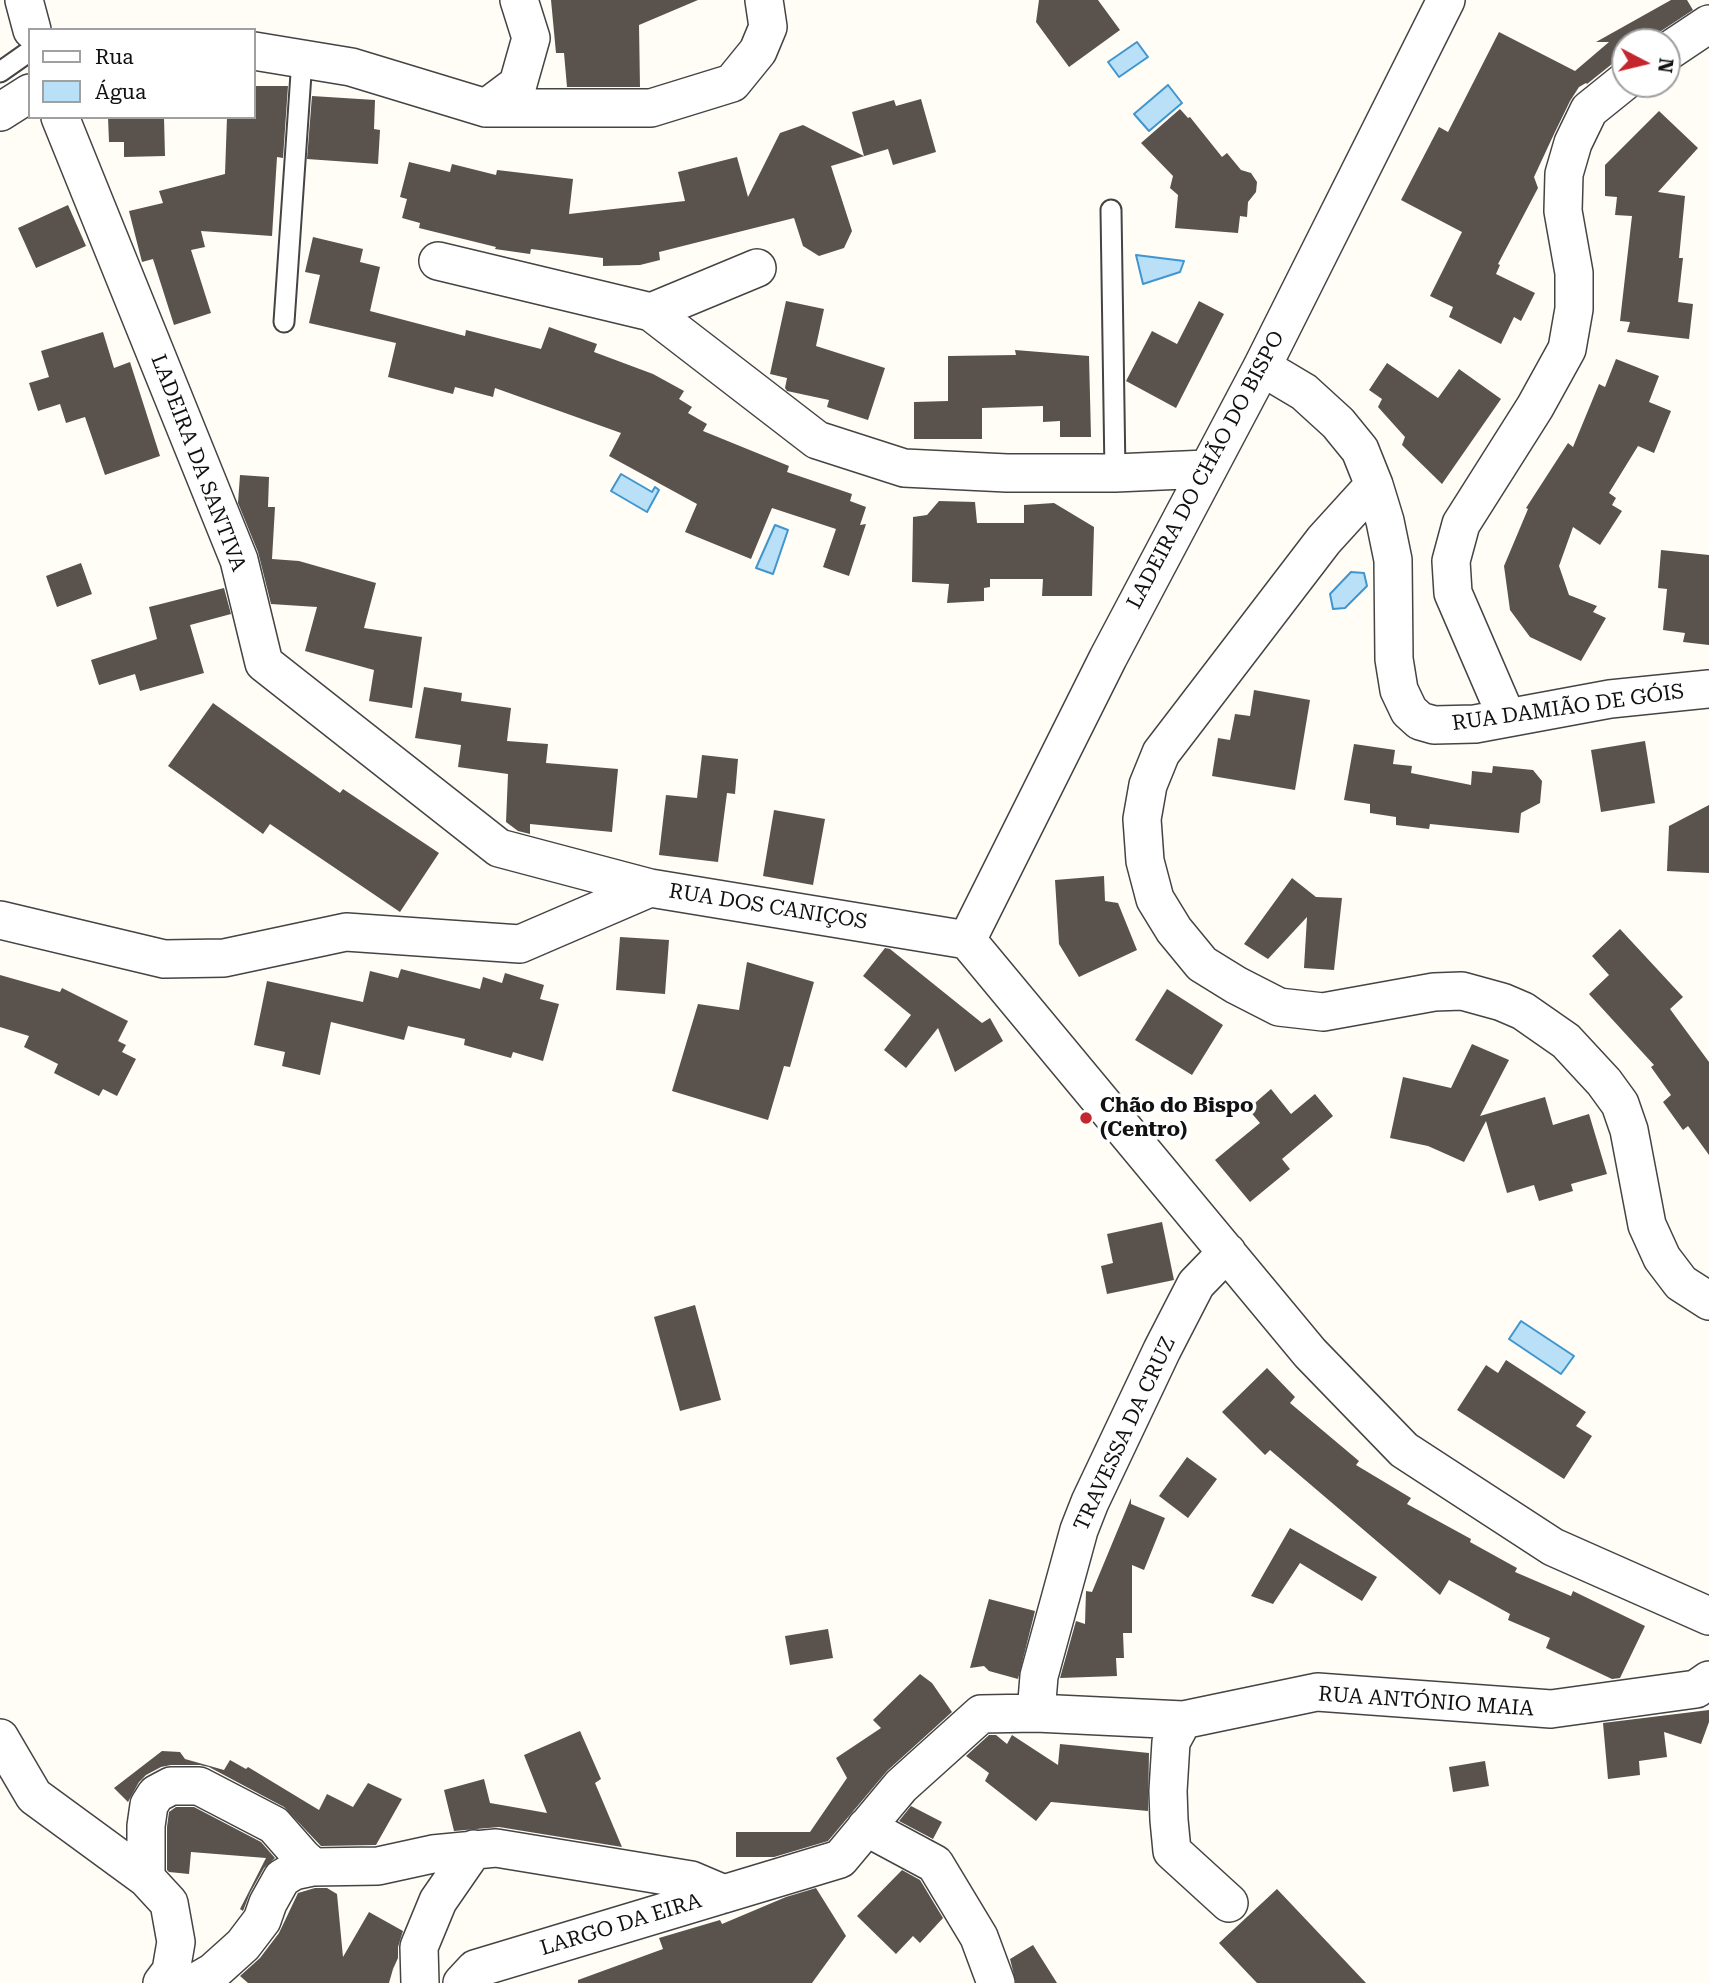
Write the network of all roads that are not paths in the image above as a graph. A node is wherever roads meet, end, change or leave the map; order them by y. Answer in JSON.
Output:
{"nodes":[{"id":1,"x":24,"y":0,"type":"edge"},
{"id":2,"x":519,"y":0,"type":"edge"},
{"id":3,"x":764,"y":0,"type":"edge"},
{"id":4,"x":1446,"y":0,"type":"edge"},
{"id":5,"x":1709,"y":24,"type":"edge"},
{"id":6,"x":31,"y":28,"type":"edge"},
{"id":7,"x":1681,"y":43,"type":"edge"},
{"id":8,"x":256,"y":51,"type":"edge"},
{"id":9,"x":28,"y":52,"type":"edge"},
{"id":10,"x":302,"y":59,"type":"junction"},
{"id":11,"x":0,"y":72,"type":"edge"},
{"id":12,"x":1611,"y":92,"type":"edge"},
{"id":13,"x":28,"y":94,"type":"edge"},
{"id":14,"x":486,"y":108,"type":"junction"},
{"id":15,"x":0,"y":111,"type":"edge"},
{"id":16,"x":61,"y":119,"type":"edge"},
{"id":17,"x":1111,"y":210,"type":"dead end"},
{"id":18,"x":438,"y":261,"type":"dead end"},
{"id":19,"x":757,"y":268,"type":"dead end"},
{"id":20,"x":651,"y":312,"type":"junction"},
{"id":21,"x":284,"y":322,"type":"dead end"},
{"id":22,"x":1262,"y":367,"type":"junction"},
{"id":23,"x":1207,"y":469,"type":"junction"},
{"id":24,"x":1115,"y":473,"type":"junction"},
{"id":25,"x":1374,"y":485,"type":"junction"},
{"id":26,"x":1709,"y":689,"type":"edge"},
{"id":27,"x":1507,"y":718,"type":"junction"},
{"id":28,"x":650,"y":888,"type":"junction"},
{"id":29,"x":0,"y":920,"type":"edge"},
{"id":30,"x":967,"y":940,"type":"junction"},
{"id":31,"x":1227,"y":1252,"type":"junction"},
{"id":32,"x":1709,"y":1301,"type":"edge"},
{"id":33,"x":1709,"y":1616,"type":"edge"},
{"id":34,"x":1709,"y":1680,"type":"edge"},
{"id":35,"x":1036,"y":1713,"type":"junction"},
{"id":36,"x":1183,"y":1720,"type":"junction"},
{"id":37,"x":0,"y":1738,"type":"edge"},
{"id":38,"x":866,"y":1827,"type":"junction"},
{"id":39,"x":474,"y":1849,"type":"junction"},
{"id":40,"x":313,"y":1867,"type":"junction"},
{"id":41,"x":785,"y":1876,"type":"joint"},
{"id":42,"x":146,"y":1878,"type":"junction"},
{"id":43,"x":724,"y":1894,"type":"junction"},
{"id":44,"x":1229,"y":1903,"type":"dead end"},
{"id":45,"x":162,"y":1983,"type":"edge"},
{"id":46,"x":194,"y":1983,"type":"edge"},
{"id":47,"x":420,"y":1983,"type":"edge"},
{"id":48,"x":462,"y":1983,"type":"edge"},
{"id":49,"x":996,"y":1983,"type":"edge"}],
"edges":[{"from":1,"to":6,"type":"street"},
{"from":2,"to":14,"type":"street"},
{"from":3,"to":14,"type":"street"},
{"from":4,"to":22,"type":"street","name":"LADEIRA DO CHÃO DO BISPO"},
{"from":5,"to":7,"type":"street"},
{"from":8,"to":10,"type":"street"},
{"from":9,"to":11,"type":"lane"},
{"from":10,"to":14,"type":"street"},
{"from":10,"to":21,"type":"lane"},
{"from":12,"to":27,"type":"street"},
{"from":13,"to":15,"type":"street"},
{"from":16,"to":28,"type":"street","name":"LADEIRA DA SANTIVA"},
{"from":17,"to":24,"type":"lane"},
{"from":18,"to":20,"type":"street"},
{"from":19,"to":20,"type":"street"},
{"from":20,"to":24,"type":"street"},
{"from":22,"to":23,"type":"street","name":"LADEIRA DO CHÃO DO BISPO"},
{"from":22,"to":25,"type":"street","name":"RUA DAMIÃO DE GÓIS"},
{"from":23,"to":24,"type":"street"},
{"from":23,"to":30,"type":"street","name":"LADEIRA DO CHÃO DO BISPO"},
{"from":25,"to":27,"type":"street","name":"RUA DAMIÃO DE GÓIS"},
{"from":25,"to":32,"type":"street"},
{"from":26,"to":27,"type":"street","name":"RUA DAMIÃO DE GÓIS"},
{"from":28,"to":29,"type":"street","name":"RUA DOS CANIÇOS"},
{"from":28,"to":30,"type":"street","name":"RUA DOS CANIÇOS"},
{"from":30,"to":31,"type":"street"},
{"from":31,"to":33,"type":"street"},
{"from":31,"to":35,"type":"street","name":"TRAVESSA DA CRUZ"},
{"from":34,"to":36,"type":"street","name":"RUA ANTÓNIO MAIA"},
{"from":35,"to":36,"type":"street","name":"RUA ANTÓNIO MAIA"},
{"from":35,"to":38,"type":"street","name":"RUA ANTÓNIO MAIA"},
{"from":36,"to":44,"type":"street"},
{"from":37,"to":42,"type":"street"},
{"from":38,"to":41,"type":"street","name":"RUA ANTÓNIO MAIA"},
{"from":38,"to":49,"type":"street"},
{"from":39,"to":40,"type":"street"},
{"from":39,"to":43,"type":"street"},
{"from":39,"to":47,"type":"street"},
{"from":40,"to":42,"type":"street"},
{"from":40,"to":46,"type":"street"},
{"from":41,"to":43,"type":"street","name":"LARGO DA EIRA"},
{"from":42,"to":45,"type":"street"},
{"from":43,"to":48,"type":"street","name":"LARGO DA EIRA"}]}
